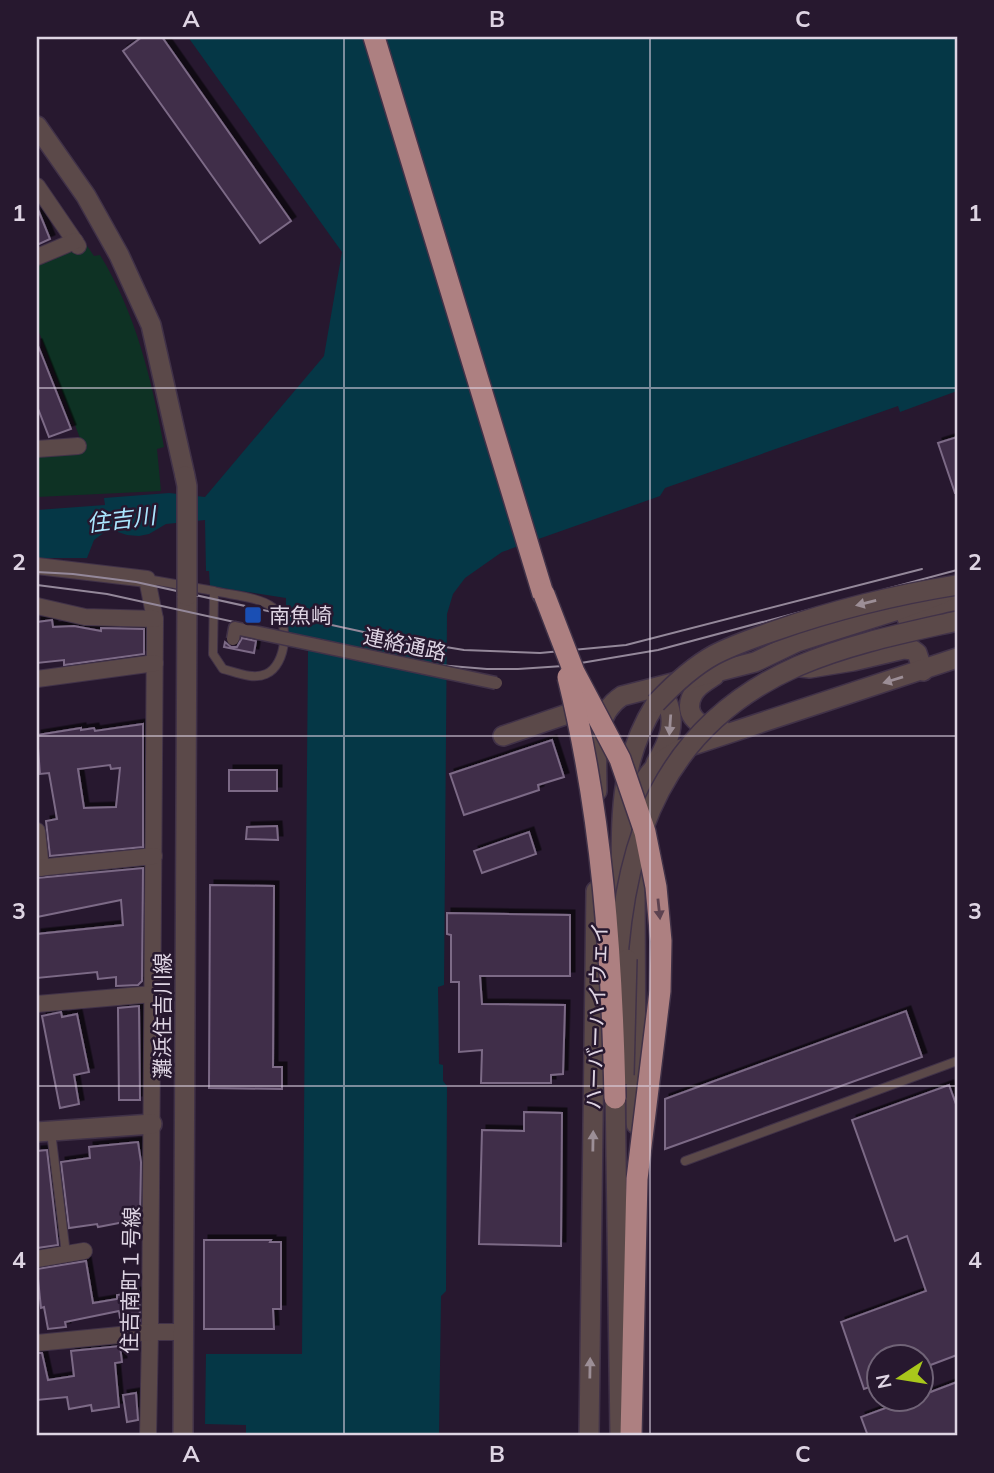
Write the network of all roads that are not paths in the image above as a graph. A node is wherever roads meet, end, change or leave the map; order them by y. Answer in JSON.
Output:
{"nodes":[{"id":1,"x":374,"y":37,"type":"edge"},
{"id":2,"x":37,"y":126,"type":"edge"},
{"id":3,"x":37,"y":186,"type":"edge"},
{"id":4,"x":37,"y":257,"type":"edge"},
{"id":5,"x":78,"y":446,"type":"dead end"},
{"id":6,"x":37,"y":449,"type":"edge"},
{"id":7,"x":37,"y":566,"type":"edge"},
{"id":8,"x":147,"y":579,"type":"junction"},
{"id":9,"x":957,"y":585,"type":"edge"},
{"id":10,"x":214,"y":591,"type":"junction"},
{"id":11,"x":957,"y":605,"type":"edge"},
{"id":12,"x":37,"y":606,"type":"edge"},
{"id":13,"x":155,"y":619,"type":"junction"},
{"id":14,"x":957,"y":621,"type":"edge"},
{"id":15,"x":957,"y":630,"type":"edge"},
{"id":16,"x":233,"y":639,"type":"dead end"},
{"id":17,"x":957,"y":658,"type":"edge"},
{"id":18,"x":755,"y":662,"type":"junction"},
{"id":19,"x":155,"y":663,"type":"junction"},
{"id":20,"x":727,"y":669,"type":"junction"},
{"id":21,"x":923,"y":671,"type":"junction"},
{"id":22,"x":37,"y":679,"type":"edge"},
{"id":23,"x":496,"y":683,"type":"dead end"},
{"id":24,"x":647,"y":689,"type":"junction"},
{"id":25,"x":622,"y":696,"type":"junction"},
{"id":26,"x":750,"y":725,"type":"junction"},
{"id":27,"x":503,"y":736,"type":"dead end"},
{"id":28,"x":652,"y":770,"type":"junction"},
{"id":29,"x":37,"y":831,"type":"edge"},
{"id":30,"x":154,"y":856,"type":"junction"},
{"id":31,"x":39,"y":868,"type":"edge"},
{"id":32,"x":153,"y":994,"type":"junction"},
{"id":33,"x":37,"y":1004,"type":"edge"},
{"id":34,"x":957,"y":1061,"type":"edge"},
{"id":35,"x":617,"y":1108,"type":"junction"},
{"id":36,"x":152,"y":1124,"type":"junction"},
{"id":37,"x":44,"y":1132,"type":"edge"},
{"id":38,"x":685,"y":1161,"type":"dead end"},
{"id":39,"x":84,"y":1251,"type":"dead end"},
{"id":40,"x":66,"y":1254,"type":"junction"},
{"id":41,"x":37,"y":1259,"type":"edge"},
{"id":42,"x":638,"y":1296,"type":"junction"},
{"id":43,"x":150,"y":1332,"type":"junction"},
{"id":44,"x":184,"y":1332,"type":"junction"},
{"id":45,"x":37,"y":1343,"type":"edge"},
{"id":46,"x":148,"y":1436,"type":"edge"},
{"id":47,"x":183,"y":1436,"type":"edge"},
{"id":48,"x":589,"y":1436,"type":"edge"},
{"id":49,"x":613,"y":1436,"type":"edge"},
{"id":50,"x":620,"y":1436,"type":"edge"},
{"id":51,"x":630,"y":1436,"type":"edge"},
{"id":52,"x":637,"y":1436,"type":"edge"}],
"edges":[{"from":1,"to":35,"type":"highway","bridge":true},
{"from":1,"to":51,"type":"highway","one_way":true,"bridge":true},
{"from":2,"to":44,"type":"street","name":"灘浜住吉川線","bridge":true},
{"from":3,"to":4,"type":"street"},
{"from":5,"to":6,"type":"street"},
{"from":7,"to":8,"type":"street"},
{"from":8,"to":10,"type":"lane"},
{"from":8,"to":13,"type":"street","name":"住吉南町１号線"},
{"from":9,"to":18,"type":"street"},
{"from":9,"to":35,"type":"street","one_way":true,"bridge":true},
{"from":10,"to":10,"type":"lane"},
{"from":11,"to":18,"type":"street"},
{"from":12,"to":13,"type":"street"},
{"from":13,"to":19,"type":"street","name":"住吉南町１号線"},
{"from":14,"to":35,"type":"street","name":"ハーバーハイウェイ","bridge":true},
{"from":15,"to":51,"type":"street","name":"ハーバーハイウェイ","bridge":true},
{"from":16,"to":23,"type":"street","name":"連絡通路","bridge":true},
{"from":17,"to":21,"type":"street"},
{"from":18,"to":20,"type":"street"},
{"from":18,"to":21,"type":"street"},
{"from":19,"to":22,"type":"street"},
{"from":19,"to":30,"type":"street","name":"住吉南町１号線"},
{"from":20,"to":24,"type":"street"},
{"from":20,"to":26,"type":"street"},
{"from":21,"to":26,"type":"street","one_way":true},
{"from":24,"to":25,"type":"street"},
{"from":24,"to":28,"type":"street","one_way":true},
{"from":25,"to":27,"type":"street"},
{"from":48,"to":25,"type":"street","one_way":true},
{"from":26,"to":28,"type":"street"},
{"from":28,"to":42,"type":"street"},
{"from":29,"to":31,"type":"street"},
{"from":30,"to":31,"type":"street"},
{"from":30,"to":32,"type":"street","name":"住吉南町１号線"},
{"from":32,"to":33,"type":"street"},
{"from":32,"to":36,"type":"street","name":"住吉南町１号線"},
{"from":34,"to":38,"type":"lane"},
{"from":35,"to":42,"type":"street"},
{"from":35,"to":49,"type":"street"},
{"from":35,"to":50,"type":"street","name":"ハーバーハイウェイ","bridge":true},
{"from":36,"to":37,"type":"street"},
{"from":36,"to":43,"type":"street","name":"住吉南町１号線"},
{"from":37,"to":40,"type":"lane"},
{"from":39,"to":40,"type":"street"},
{"from":40,"to":41,"type":"street"},
{"from":42,"to":52,"type":"street"},
{"from":43,"to":44,"type":"street"},
{"from":43,"to":45,"type":"street"},
{"from":43,"to":46,"type":"street","name":"住吉南町１号線"},
{"from":44,"to":47,"type":"street","name":"灘浜住吉川線"}]}
